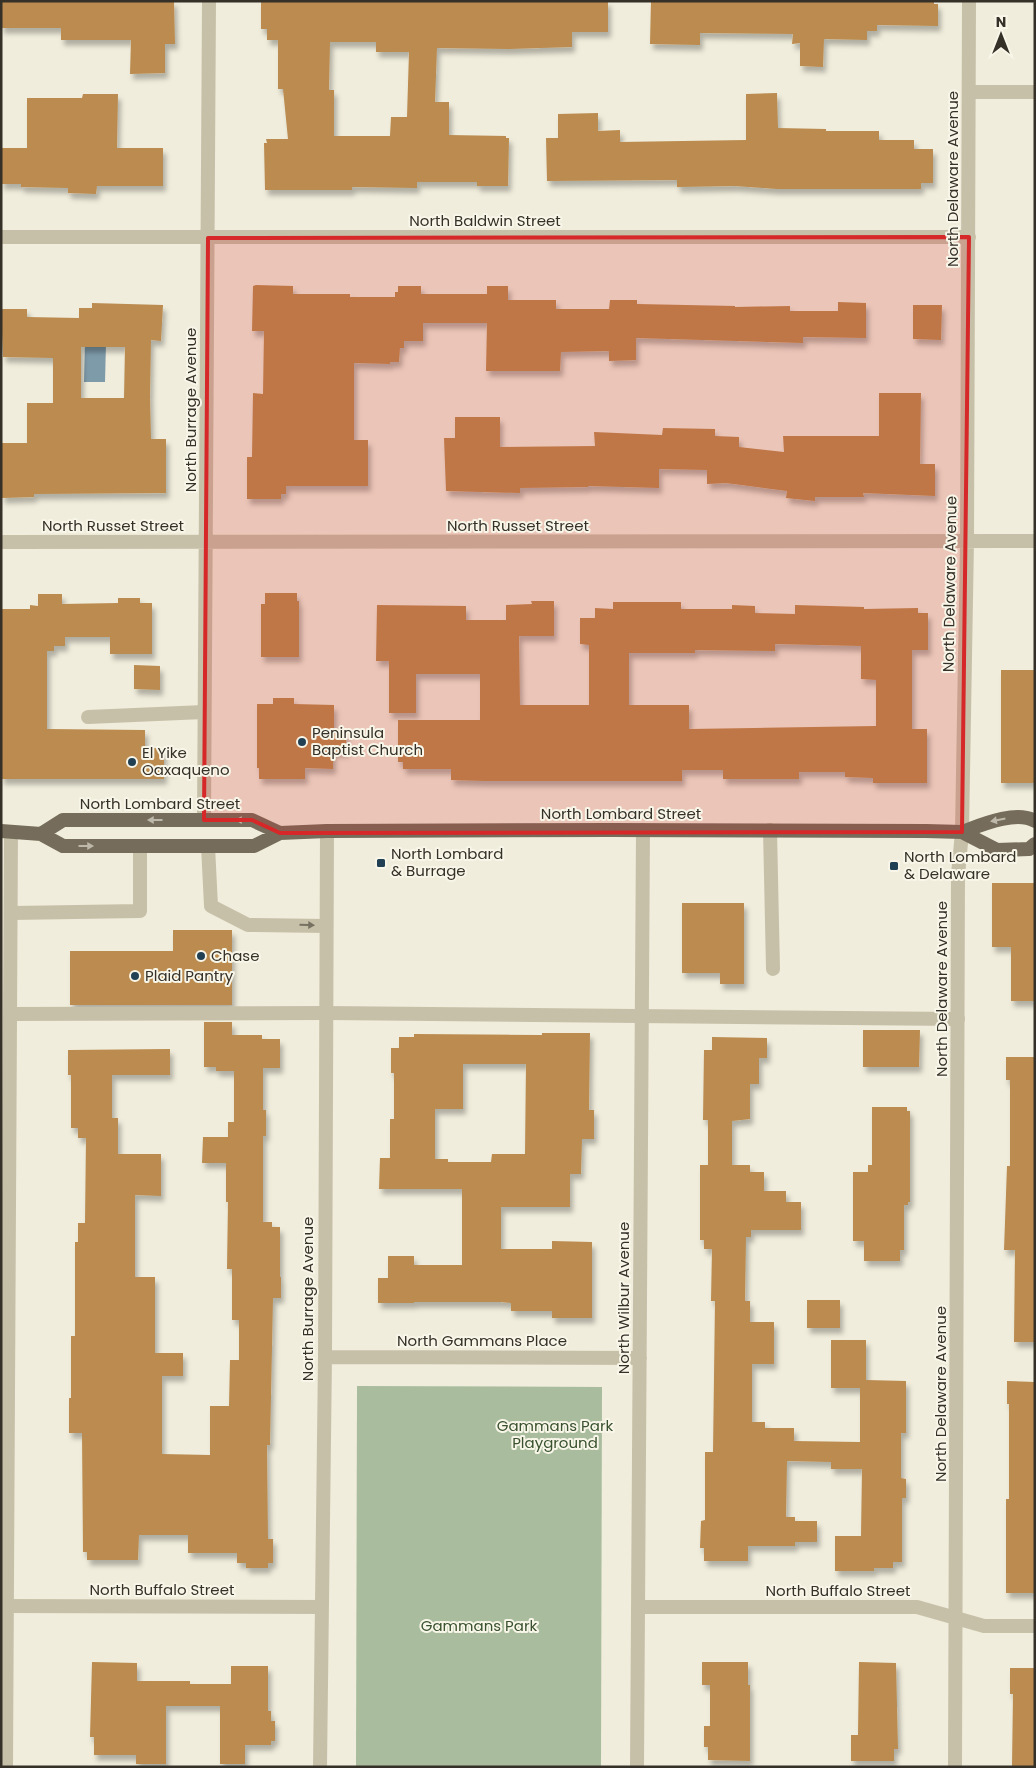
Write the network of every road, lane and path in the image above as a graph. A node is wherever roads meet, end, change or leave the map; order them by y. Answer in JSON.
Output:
{"nodes":[{"id":1,"x":209,"y":1,"type":"edge"},
{"id":2,"x":969,"y":1,"type":"edge"},
{"id":3,"x":969,"y":92,"type":"junction"},
{"id":4,"x":1035,"y":92,"type":"edge"},
{"id":5,"x":1,"y":237,"type":"edge"},
{"id":6,"x":968,"y":237,"type":"junction"},
{"id":7,"x":208,"y":238,"type":"junction"},
{"id":8,"x":967,"y":541,"type":"junction"},
{"id":9,"x":1035,"y":541,"type":"edge"},
{"id":10,"x":1,"y":542,"type":"edge"},
{"id":11,"x":206,"y":543,"type":"junction"},
{"id":12,"x":204,"y":712,"type":"junction"},
{"id":13,"x":88,"y":717,"type":"dead end"},
{"id":14,"x":204,"y":820,"type":"junction"},
{"id":15,"x":1035,"y":821,"type":"edge"},
{"id":16,"x":643,"y":830,"type":"junction"},
{"id":17,"x":770,"y":830,"type":"junction"},
{"id":18,"x":6,"y":832,"type":"edge"},
{"id":19,"x":327,"y":832,"type":"junction"},
{"id":20,"x":962,"y":832,"type":"junction"},
{"id":21,"x":280,"y":833,"type":"junction"},
{"id":22,"x":41,"y":834,"type":"junction"},
{"id":23,"x":1035,"y":844,"type":"edge"},
{"id":24,"x":140,"y":846,"type":"junction"},
{"id":25,"x":208,"y":846,"type":"junction"},
{"id":26,"x":12,"y":913,"type":"junction"},
{"id":27,"x":326,"y":926,"type":"junction"},
{"id":28,"x":773,"y":969,"type":"dead end"},
{"id":29,"x":326,"y":1013,"type":"junction"},
{"id":30,"x":11,"y":1014,"type":"junction"},
{"id":31,"x":642,"y":1015,"type":"junction"},
{"id":32,"x":958,"y":1019,"type":"junction"},
{"id":33,"x":324,"y":1357,"type":"junction"},
{"id":34,"x":640,"y":1358,"type":"junction"},
{"id":35,"x":4,"y":1606,"type":"edge"},
{"id":36,"x":322,"y":1607,"type":"junction"},
{"id":37,"x":639,"y":1607,"type":"junction"},
{"id":38,"x":957,"y":1618,"type":"junction"},
{"id":39,"x":1035,"y":1626,"type":"edge"},
{"id":40,"x":6,"y":1767,"type":"edge"},
{"id":41,"x":320,"y":1767,"type":"edge"},
{"id":42,"x":637,"y":1767,"type":"edge"},
{"id":43,"x":955,"y":1767,"type":"edge"}],
"edges":[{"from":1,"to":7,"type":"street","name":"North Burrage Avenue"},
{"from":2,"to":3,"type":"street","name":"North Delaware Avenue"},
{"from":3,"to":4,"type":"street"},
{"from":3,"to":6,"type":"street","name":"North Delaware Avenue"},
{"from":5,"to":7,"type":"street","name":"North Baldwin Street"},
{"from":6,"to":7,"type":"street","name":"North Baldwin Street"},
{"from":6,"to":8,"type":"street","name":"North Delaware Avenue"},
{"from":7,"to":11,"type":"street","name":"North Burrage Avenue"},
{"from":8,"to":9,"type":"street","name":"North Russet Street"},
{"from":8,"to":11,"type":"street","name":"North Russet Street"},
{"from":8,"to":20,"type":"street","name":"North Delaware Avenue"},
{"from":10,"to":11,"type":"street","name":"North Russet Street"},
{"from":11,"to":12,"type":"street","name":"North Burrage Avenue"},
{"from":12,"to":13,"type":"street"},
{"from":12,"to":14,"type":"street","name":"North Burrage Avenue"},
{"from":21,"to":14,"type":"main road","name":"North Lombard Street","one_way":true},
{"from":14,"to":22,"type":"main road","name":"North Lombard Street","one_way":true},
{"from":15,"to":20,"type":"main road","name":"North Lombard Street","one_way":true},
{"from":16,"to":17,"type":"main road","name":"North Lombard Street"},
{"from":16,"to":19,"type":"main road","name":"North Lombard Street"},
{"from":16,"to":31,"type":"street","name":"North Wilbur Avenue"},
{"from":17,"to":20,"type":"main road","name":"North Lombard Street"},
{"from":17,"to":28,"type":"street"},
{"from":18,"to":22,"type":"main road","name":"North Lombard Street"},
{"from":18,"to":26,"type":"street"},
{"from":19,"to":21,"type":"main road","name":"North Lombard Street"},
{"from":19,"to":27,"type":"street","name":"North Burrage Avenue"},
{"from":20,"to":23,"type":"main road","name":"North Lombard Street"},
{"from":20,"to":32,"type":"street","name":"North Delaware Avenue"},
{"from":21,"to":25,"type":"main road","name":"North Lombard Street"},
{"from":22,"to":24,"type":"main road","name":"North Lombard Street","one_way":true},
{"from":24,"to":25,"type":"main road","name":"North Lombard Street"},
{"from":24,"to":26,"type":"street"},
{"from":25,"to":27,"type":"street","one_way":true},
{"from":26,"to":30,"type":"street"},
{"from":27,"to":29,"type":"street","name":"North Burrage Avenue"},
{"from":29,"to":30,"type":"street"},
{"from":29,"to":31,"type":"street"},
{"from":29,"to":33,"type":"street","name":"North Burrage Avenue"},
{"from":30,"to":35,"type":"street"},
{"from":31,"to":32,"type":"street"},
{"from":31,"to":34,"type":"street","name":"North Wilbur Avenue"},
{"from":32,"to":38,"type":"street","name":"North Delaware Avenue"},
{"from":33,"to":34,"type":"street","name":"North Gammans Place"},
{"from":33,"to":36,"type":"street","name":"North Burrage Avenue"},
{"from":34,"to":37,"type":"street","name":"North Wilbur Avenue"},
{"from":35,"to":36,"type":"street","name":"North Buffalo Street"},
{"from":35,"to":40,"type":"street"},
{"from":36,"to":41,"type":"street","name":"North Burrage Avenue"},
{"from":37,"to":38,"type":"street","name":"North Buffalo Street"},
{"from":37,"to":42,"type":"street","name":"North Wilbur Avenue"},
{"from":38,"to":39,"type":"street","name":"North Buffalo Street"},
{"from":38,"to":43,"type":"street","name":"North Delaware Avenue"}]}
